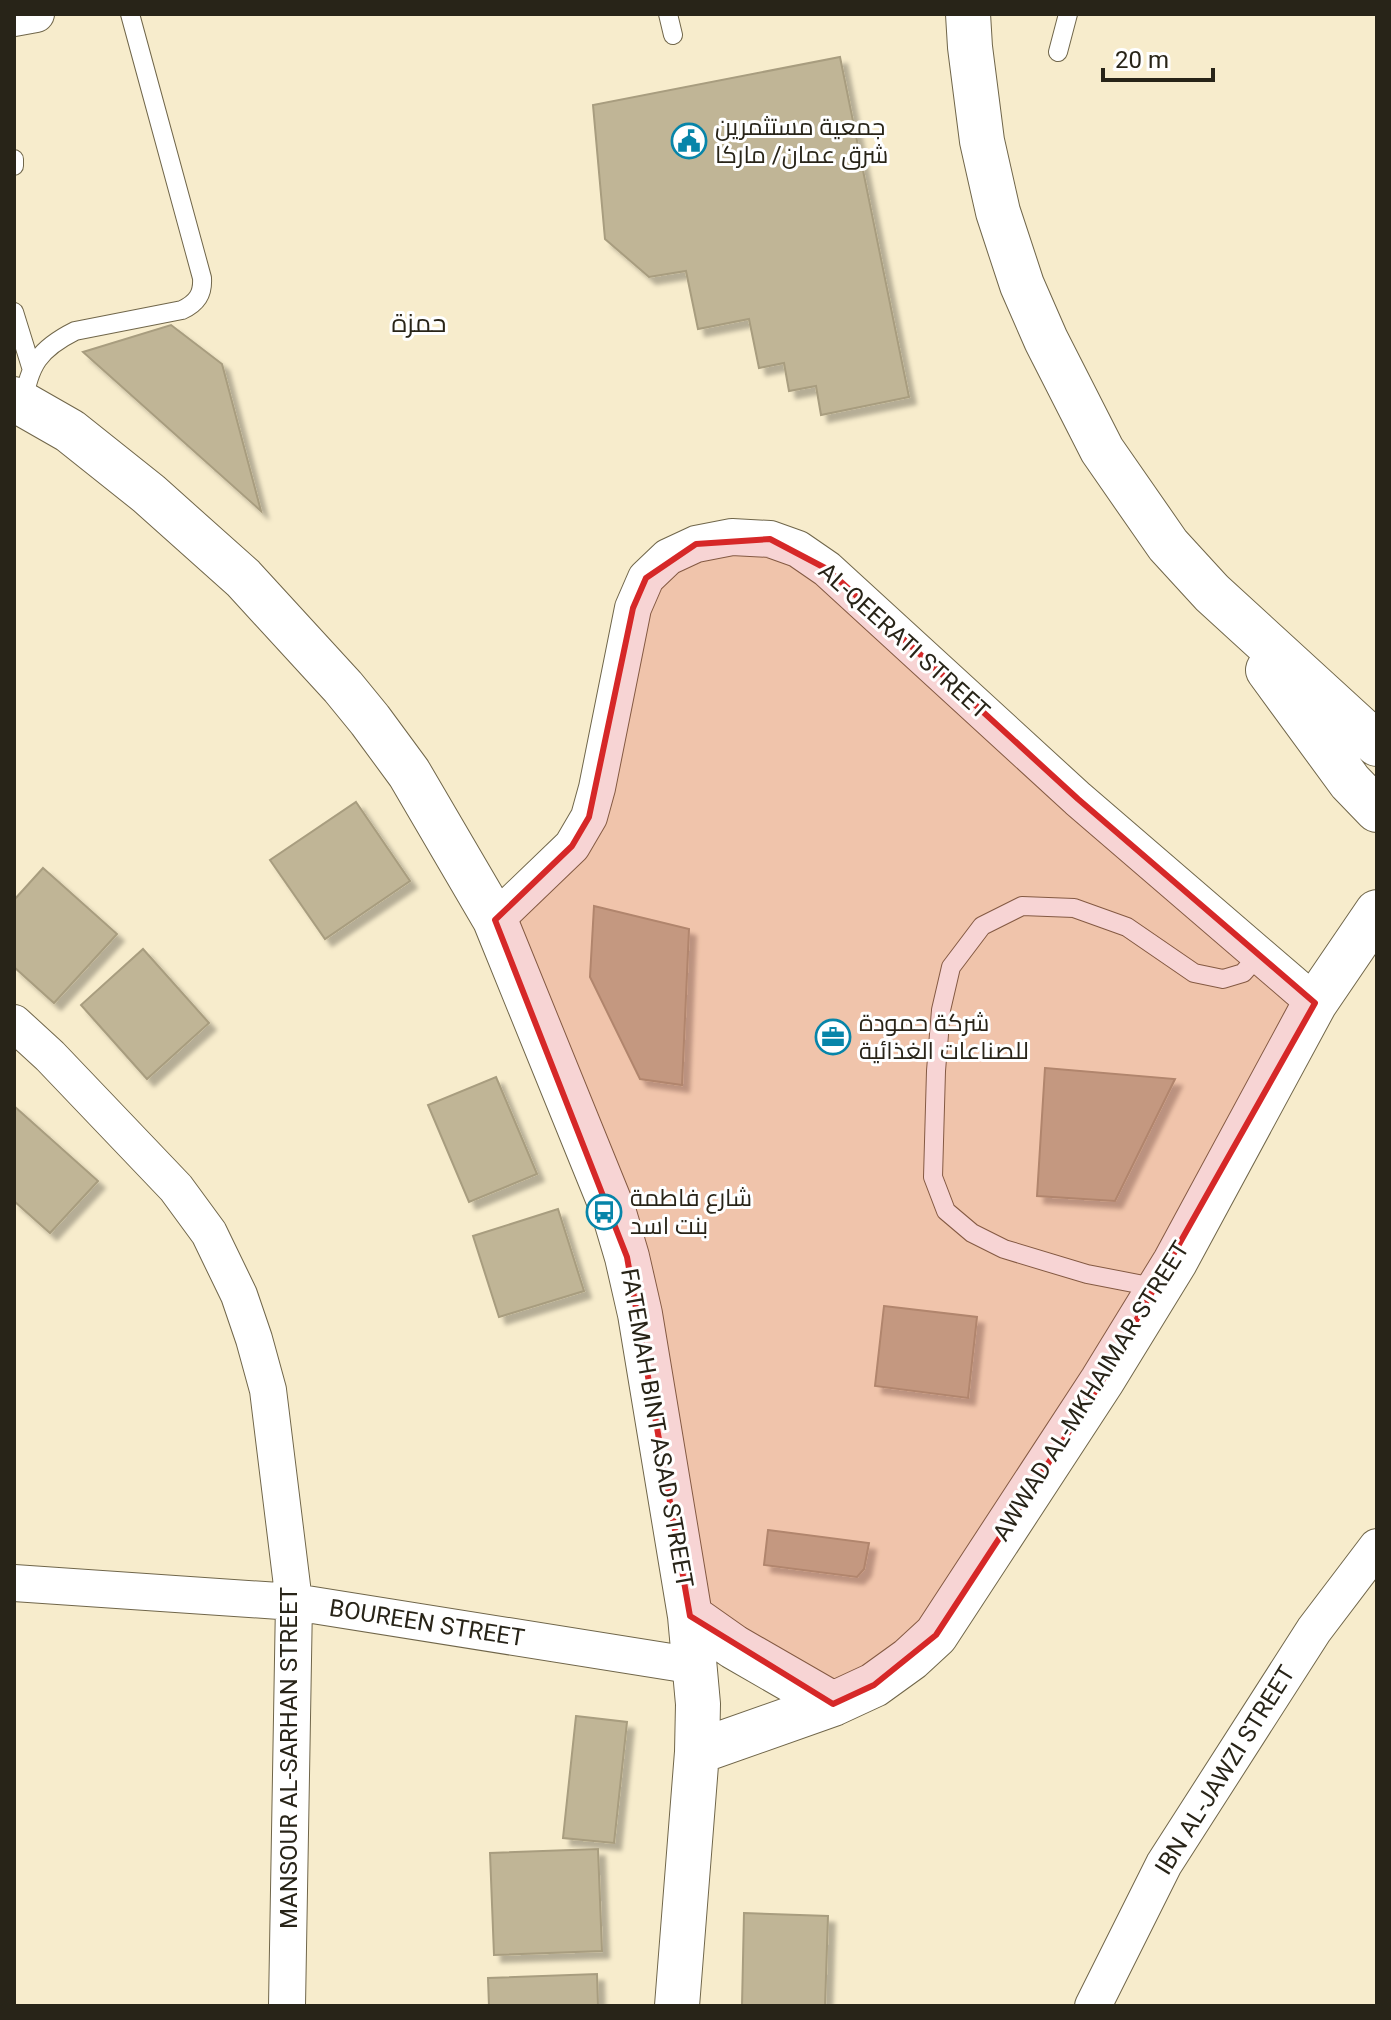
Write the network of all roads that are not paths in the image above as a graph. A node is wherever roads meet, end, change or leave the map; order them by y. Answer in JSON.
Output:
{"nodes":[{"id":1,"x":36,"y":14,"type":"edge"},
{"id":2,"x":130,"y":14,"type":"edge"},
{"id":3,"x":668,"y":14,"type":"edge"},
{"id":4,"x":968,"y":14,"type":"edge"},
{"id":5,"x":1068,"y":14,"type":"edge"},
{"id":6,"x":14,"y":18,"type":"edge"},
{"id":7,"x":673,"y":35,"type":"dead end"},
{"id":8,"x":1058,"y":52,"type":"dead end"},
{"id":9,"x":14,"y":159,"type":"edge"},
{"id":10,"x":14,"y":166,"type":"edge"},
{"id":11,"x":14,"y":312,"type":"edge"},
{"id":12,"x":23,"y":391,"type":"edge"},
{"id":13,"x":1212,"y":593,"type":"junction"},
{"id":14,"x":1377,"y":744,"type":"edge"},
{"id":15,"x":1377,"y":810,"type":"edge"},
{"id":16,"x":1377,"y":912,"type":"edge"},
{"id":17,"x":495,"y":920,"type":"junction"},
{"id":18,"x":1259,"y":955,"type":"junction"},
{"id":19,"x":1315,"y":1003,"type":"junction"},
{"id":20,"x":14,"y":1023,"type":"edge"},
{"id":21,"x":1159,"y":1288,"type":"junction"},
{"id":22,"x":1377,"y":1547,"type":"edge"},
{"id":23,"x":14,"y":1583,"type":"edge"},
{"id":24,"x":294,"y":1602,"type":"junction"},
{"id":25,"x":690,"y":1616,"type":"junction"},
{"id":26,"x":696,"y":1666,"type":"junction"},
{"id":27,"x":833,"y":1704,"type":"junction"},
{"id":28,"x":697,"y":1752,"type":"junction"},
{"id":29,"x":287,"y":2006,"type":"edge"},
{"id":30,"x":677,"y":2006,"type":"edge"},
{"id":31,"x":1093,"y":2006,"type":"edge"}],
"edges":[{"from":1,"to":6,"type":"street"},
{"from":2,"to":12,"type":"lane"},
{"from":3,"to":7,"type":"lane"},
{"from":4,"to":13,"type":"street"},
{"from":5,"to":8,"type":"lane"},
{"from":9,"to":10,"type":"lane"},
{"from":11,"to":12,"type":"lane"},
{"from":12,"to":17,"type":"street","name":"FATEMAH BINT ASAD STREET"},
{"from":13,"to":14,"type":"street"},
{"from":13,"to":15,"type":"street"},
{"from":16,"to":19,"type":"street","name":"AWWAD AL-MKHAIMAR STREET"},
{"from":17,"to":18,"type":"street","name":"AL-QEERATI STREET"},
{"from":17,"to":25,"type":"street","name":"FATEMAH BINT ASAD STREET"},
{"from":18,"to":19,"type":"street","name":"AL-QEERATI STREET"},
{"from":18,"to":21,"type":"lane"},
{"from":19,"to":21,"type":"street","name":"AWWAD AL-MKHAIMAR STREET"},
{"from":20,"to":24,"type":"street","name":"MANSOUR AL-SARHAN STREET"},
{"from":21,"to":27,"type":"street","name":"AWWAD AL-MKHAIMAR STREET"},
{"from":22,"to":31,"type":"street","name":"IBN AL-JAWZI STREET"},
{"from":23,"to":24,"type":"street","name":"BOUREEN STREET"},
{"from":24,"to":26,"type":"street","name":"BOUREEN STREET"},
{"from":24,"to":29,"type":"street","name":"MANSOUR AL-SARHAN STREET"},
{"from":25,"to":26,"type":"street","name":"FATEMAH BINT ASAD STREET"},
{"from":25,"to":27,"type":"street"},
{"from":26,"to":28,"type":"street","name":"FATEMAH BINT ASAD STREET"},
{"from":27,"to":28,"type":"street","name":"AWWAD AL-MKHAIMAR STREET"},
{"from":28,"to":30,"type":"street","name":"FATEMAH BINT ASAD STREET"}]}
